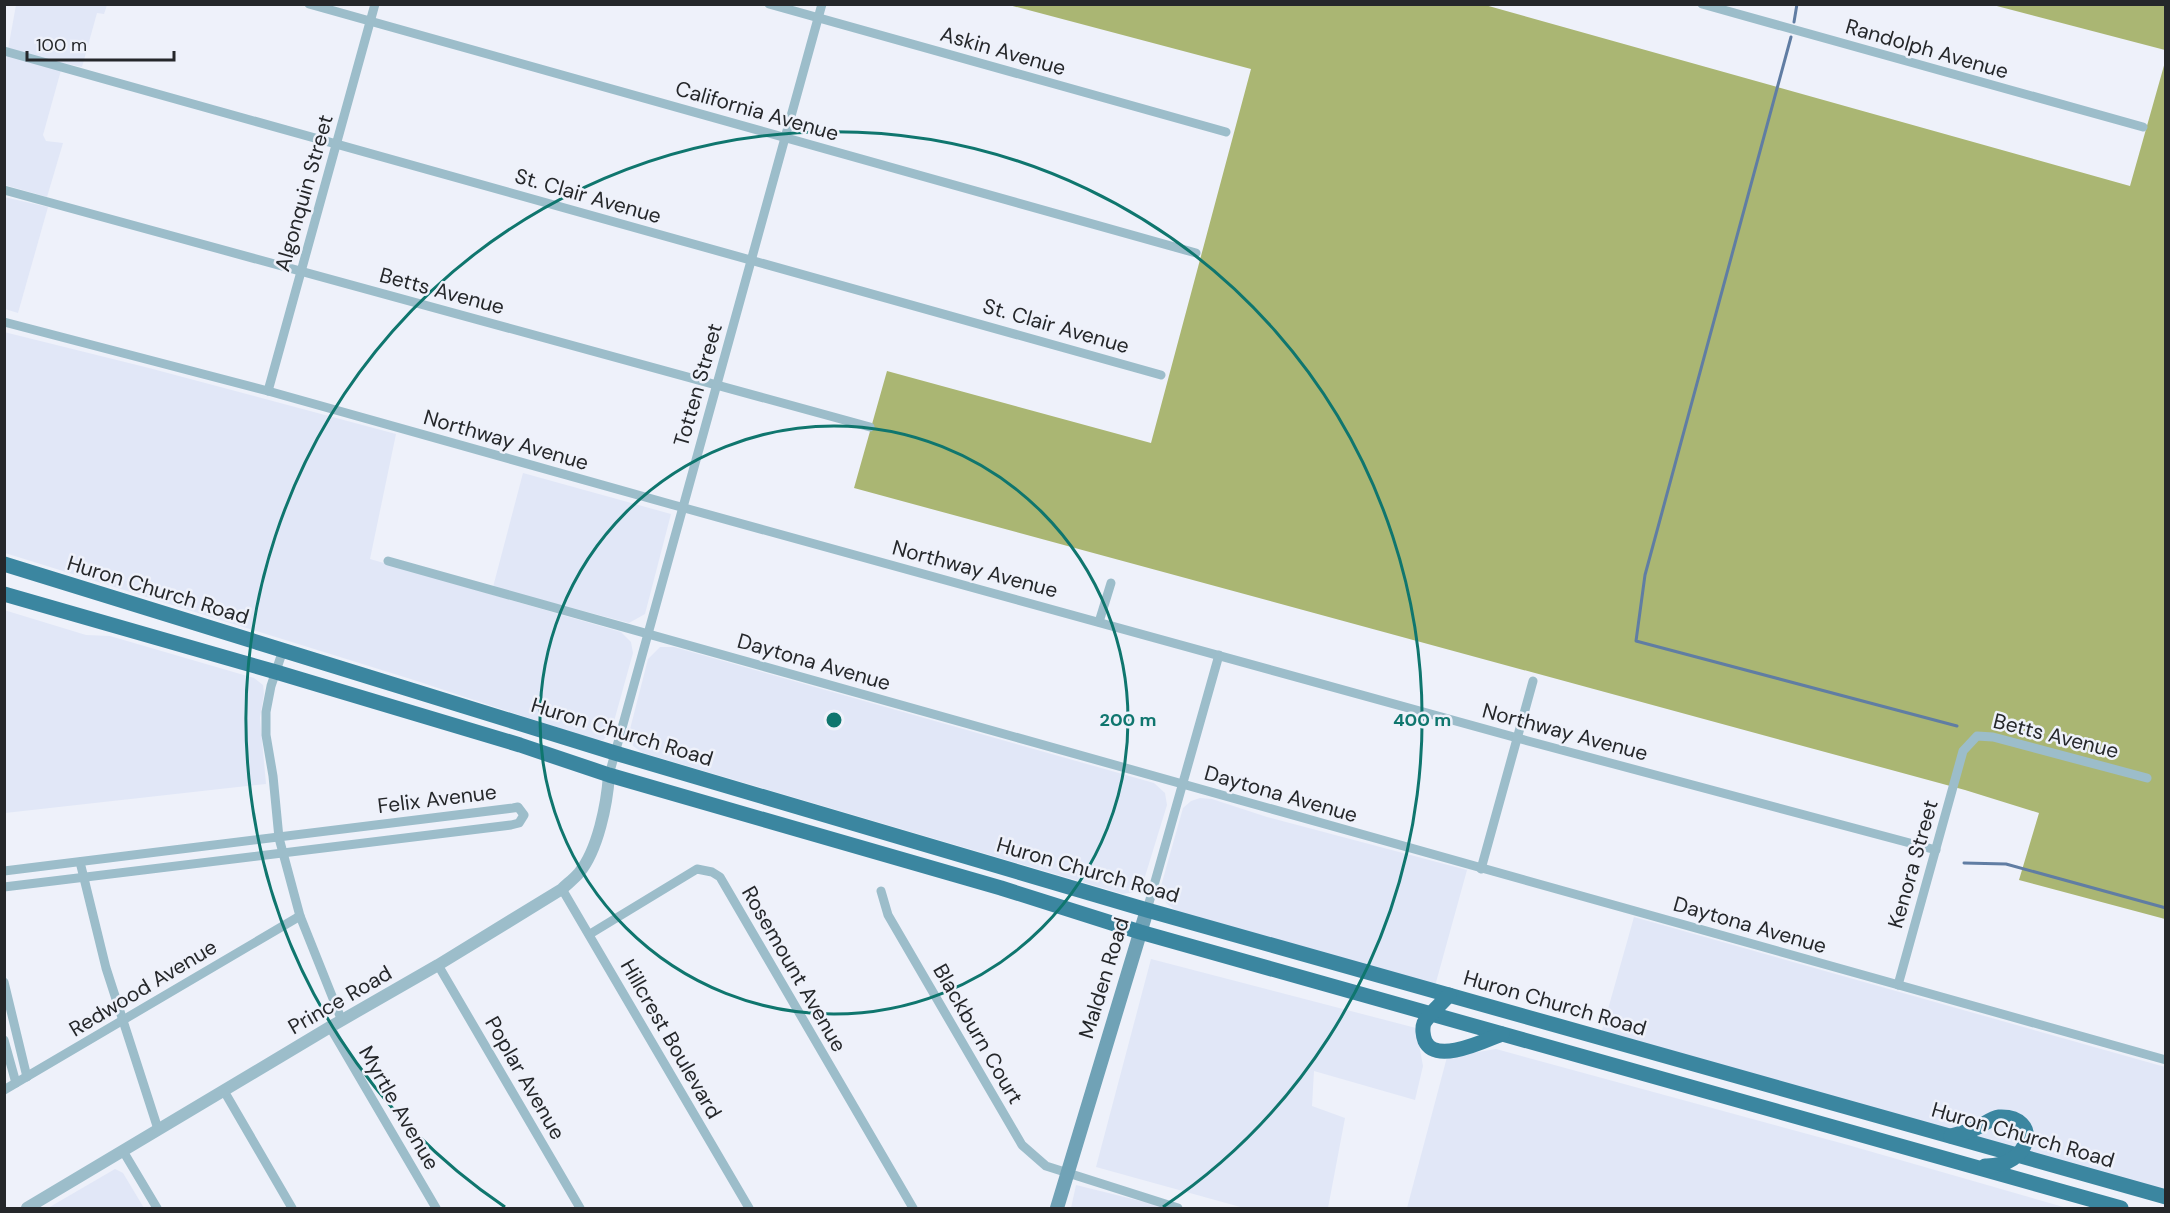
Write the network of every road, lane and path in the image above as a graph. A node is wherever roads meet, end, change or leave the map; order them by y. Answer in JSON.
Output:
{"nodes":[{"id":1,"x":309,"y":4,"type":"edge"},
{"id":2,"x":375,"y":4,"type":"edge"},
{"id":3,"x":769,"y":4,"type":"edge"},
{"id":4,"x":822,"y":4,"type":"edge"},
{"id":5,"x":1702,"y":4,"type":"edge"},
{"id":6,"x":819,"y":18,"type":"junction"},
{"id":7,"x":370,"y":21,"type":"junction"},
{"id":8,"x":4,"y":51,"type":"edge"},
{"id":9,"x":2143,"y":127,"type":"dead end"},
{"id":10,"x":1226,"y":132,"type":"dead end"},
{"id":11,"x":785,"y":138,"type":"junction"},
{"id":12,"x":336,"y":144,"type":"junction"},
{"id":13,"x":4,"y":190,"type":"edge"},
{"id":14,"x":1196,"y":253,"type":"dead end"},
{"id":15,"x":751,"y":260,"type":"junction"},
{"id":16,"x":301,"y":272,"type":"junction"},
{"id":17,"x":4,"y":322,"type":"edge"},
{"id":18,"x":1161,"y":375,"type":"dead end"},
{"id":19,"x":716,"y":385,"type":"junction"},
{"id":20,"x":268,"y":392,"type":"junction"},
{"id":21,"x":870,"y":427,"type":"dead end"},
{"id":22,"x":682,"y":507,"type":"junction"},
{"id":23,"x":388,"y":561,"type":"dead end"},
{"id":24,"x":4,"y":564,"type":"edge"},
{"id":25,"x":1111,"y":583,"type":"dead end"},
{"id":26,"x":4,"y":594,"type":"edge"},
{"id":27,"x":1099,"y":622,"type":"junction"},
{"id":28,"x":648,"y":633,"type":"junction"},
{"id":29,"x":283,"y":650,"type":"junction"},
{"id":30,"x":1219,"y":656,"type":"junction"},
{"id":31,"x":276,"y":672,"type":"junction"},
{"id":32,"x":1533,"y":681,"type":"dead end"},
{"id":33,"x":1517,"y":738,"type":"junction"},
{"id":34,"x":1963,"y":752,"type":"joint"},
{"id":35,"x":615,"y":753,"type":"junction"},
{"id":36,"x":609,"y":775,"type":"junction"},
{"id":37,"x":2147,"y":778,"type":"dead end"},
{"id":38,"x":1182,"y":785,"type":"junction"},
{"id":39,"x":279,"y":838,"type":"junction"},
{"id":40,"x":1936,"y":850,"type":"junction"},
{"id":41,"x":282,"y":851,"type":"junction"},
{"id":42,"x":80,"y":862,"type":"junction"},
{"id":43,"x":1481,"y":868,"type":"junction"},
{"id":44,"x":4,"y":871,"type":"edge"},
{"id":45,"x":85,"y":878,"type":"junction"},
{"id":46,"x":4,"y":887,"type":"edge"},
{"id":47,"x":562,"y":889,"type":"junction"},
{"id":48,"x":881,"y":891,"type":"dead end"},
{"id":49,"x":1147,"y":910,"type":"junction"},
{"id":50,"x":300,"y":916,"type":"junction"},
{"id":51,"x":1140,"y":932,"type":"junction"},
{"id":52,"x":590,"y":934,"type":"junction"},
{"id":53,"x":438,"y":965,"type":"junction"},
{"id":54,"x":1898,"y":985,"type":"junction"},
{"id":55,"x":5,"y":987,"type":"edge"},
{"id":56,"x":1449,"y":995,"type":"junction"},
{"id":57,"x":1432,"y":1014,"type":"junction"},
{"id":58,"x":124,"y":1020,"type":"junction"},
{"id":59,"x":336,"y":1024,"type":"junction"},
{"id":60,"x":1502,"y":1034,"type":"junction"},
{"id":61,"x":4,"y":1040,"type":"edge"},
{"id":62,"x":2166,"y":1060,"type":"edge"},
{"id":63,"x":27,"y":1077,"type":"junction"},
{"id":64,"x":16,"y":1083,"type":"junction"},
{"id":65,"x":4,"y":1090,"type":"edge"},
{"id":66,"x":224,"y":1091,"type":"junction"},
{"id":67,"x":158,"y":1129,"type":"junction"},
{"id":68,"x":1951,"y":1136,"type":"junction"},
{"id":69,"x":123,"y":1151,"type":"junction"},
{"id":70,"x":2019,"y":1155,"type":"junction"},
{"id":71,"x":1970,"y":1166,"type":"junction"},
{"id":72,"x":1068,"y":1174,"type":"junction"},
{"id":73,"x":2166,"y":1197,"type":"edge"},
{"id":74,"x":27,"y":1209,"type":"edge"},
{"id":75,"x":157,"y":1209,"type":"edge"},
{"id":76,"x":292,"y":1209,"type":"edge"},
{"id":77,"x":436,"y":1209,"type":"edge"},
{"id":78,"x":580,"y":1209,"type":"edge"},
{"id":79,"x":749,"y":1209,"type":"edge"},
{"id":80,"x":913,"y":1209,"type":"edge"},
{"id":81,"x":1057,"y":1209,"type":"edge"},
{"id":82,"x":1178,"y":1209,"type":"edge"},
{"id":83,"x":2121,"y":1209,"type":"edge"}],
"edges":[{"from":1,"to":7,"type":"street","name":"California Avenue"},
{"from":2,"to":7,"type":"street","name":"Algonquin Street"},
{"from":3,"to":6,"type":"street","name":"Askin Avenue"},
{"from":4,"to":6,"type":"street","name":"Totten Street"},
{"from":5,"to":9,"type":"street","name":"Randolph Avenue"},
{"from":6,"to":10,"type":"street","name":"Askin Avenue"},
{"from":6,"to":11,"type":"street","name":"Totten Street"},
{"from":7,"to":11,"type":"street","name":"California Avenue"},
{"from":7,"to":12,"type":"street","name":"Algonquin Street"},
{"from":8,"to":12,"type":"street","name":"St. Clair Avenue"},
{"from":11,"to":14,"type":"street","name":"California Avenue"},
{"from":11,"to":15,"type":"street","name":"Totten Street"},
{"from":12,"to":15,"type":"street","name":"St. Clair Avenue"},
{"from":12,"to":16,"type":"street","name":"Algonquin Street"},
{"from":13,"to":16,"type":"street","name":"Betts Avenue"},
{"from":15,"to":18,"type":"street","name":"St. Clair Avenue"},
{"from":15,"to":19,"type":"street","name":"Totten Street"},
{"from":16,"to":19,"type":"street","name":"Betts Avenue"},
{"from":16,"to":20,"type":"street","name":"Algonquin Street"},
{"from":17,"to":20,"type":"street","name":"Northway Avenue"},
{"from":19,"to":21,"type":"street","name":"Betts Avenue"},
{"from":19,"to":22,"type":"street","name":"Totten Street"},
{"from":20,"to":22,"type":"street","name":"Northway Avenue"},
{"from":22,"to":27,"type":"street","name":"Northway Avenue"},
{"from":22,"to":28,"type":"street","name":"Totten Street"},
{"from":23,"to":28,"type":"street","name":"Daytona Avenue"},
{"from":24,"to":29,"type":"highway","name":"Huron Church Road"},
{"from":25,"to":27,"type":"street"},
{"from":26,"to":31,"type":"highway","name":"Huron Church Road"},
{"from":27,"to":30,"type":"street","name":"Northway Avenue"},
{"from":28,"to":35,"type":"street","name":"Totten Street"},
{"from":28,"to":38,"type":"street","name":"Daytona Avenue"},
{"from":29,"to":31,"type":"street","name":"Myrtle Avenue"},
{"from":29,"to":35,"type":"highway","name":"Huron Church Road"},
{"from":30,"to":33,"type":"street","name":"Northway Avenue"},
{"from":30,"to":38,"type":"street","name":"Malden Road"},
{"from":31,"to":36,"type":"highway","name":"Huron Church Road"},
{"from":31,"to":39,"type":"street","name":"Myrtle Avenue"},
{"from":32,"to":33,"type":"street"},
{"from":33,"to":40,"type":"street","name":"Northway Avenue"},
{"from":33,"to":43,"type":"street"},
{"from":34,"to":37,"type":"street","name":"Betts Avenue"},
{"from":34,"to":40,"type":"street","name":"Kenora Street"},
{"from":35,"to":36,"type":"street","name":"Totten Street"},
{"from":35,"to":49,"type":"highway","name":"Huron Church Road"},
{"from":36,"to":47,"type":"street","name":"Prince Road"},
{"from":36,"to":51,"type":"highway","name":"Huron Church Road"},
{"from":38,"to":43,"type":"street","name":"Daytona Avenue"},
{"from":38,"to":49,"type":"street","name":"Malden Road"},
{"from":39,"to":41,"type":"street","name":"Myrtle Avenue"},
{"from":39,"to":41,"type":"street","name":"Felix Avenue"},
{"from":39,"to":42,"type":"street","name":"Felix Avenue"},
{"from":40,"to":54,"type":"street","name":"Kenora Street"},
{"from":41,"to":45,"type":"street","name":"Felix Avenue"},
{"from":41,"to":50,"type":"street","name":"Myrtle Avenue"},
{"from":42,"to":44,"type":"street","name":"Felix Avenue"},
{"from":42,"to":45,"type":"street"},
{"from":43,"to":54,"type":"street","name":"Daytona Avenue"},
{"from":45,"to":46,"type":"street","name":"Felix Avenue"},
{"from":45,"to":58,"type":"street"},
{"from":47,"to":52,"type":"street","name":"Hillcrest Boulevard"},
{"from":47,"to":53,"type":"street","name":"Prince Road"},
{"from":48,"to":72,"type":"street","name":"Blackburn Court"},
{"from":49,"to":51,"type":"main road","name":"Malden Road"},
{"from":49,"to":56,"type":"highway","name":"Huron Church Road"},
{"from":50,"to":58,"type":"street","name":"Redwood Avenue"},
{"from":50,"to":59,"type":"street","name":"Myrtle Avenue"},
{"from":51,"to":57,"type":"highway","name":"Huron Church Road"},
{"from":51,"to":72,"type":"main road","name":"Malden Road"},
{"from":52,"to":79,"type":"street","name":"Hillcrest Boulevard"},
{"from":52,"to":80,"type":"street","name":"Rosemount Avenue"},
{"from":53,"to":59,"type":"street","name":"Prince Road"},
{"from":53,"to":78,"type":"street","name":"Poplar Avenue"},
{"from":54,"to":62,"type":"street","name":"Daytona Avenue"},
{"from":55,"to":63,"type":"street"},
{"from":56,"to":57,"type":"highway"},
{"from":56,"to":68,"type":"highway","name":"Huron Church Road"},
{"from":57,"to":60,"type":"highway","name":"Huron Church Road"},
{"from":57,"to":60,"type":"highway"},
{"from":58,"to":63,"type":"street","name":"Redwood Avenue"},
{"from":58,"to":67,"type":"street"},
{"from":59,"to":66,"type":"street","name":"Prince Road"},
{"from":59,"to":77,"type":"street","name":"Myrtle Avenue"},
{"from":60,"to":71,"type":"highway","name":"Huron Church Road"},
{"from":61,"to":64,"type":"street"},
{"from":63,"to":64,"type":"street","name":"Redwood Avenue"},
{"from":64,"to":65,"type":"street","name":"Redwood Avenue"},
{"from":66,"to":67,"type":"street","name":"Prince Road"},
{"from":66,"to":76,"type":"street"},
{"from":67,"to":69,"type":"street","name":"Prince Road"},
{"from":68,"to":70,"type":"highway","name":"Huron Church Road"},
{"from":68,"to":70,"type":"highway"},
{"from":69,"to":74,"type":"street","name":"Prince Road"},
{"from":69,"to":75,"type":"street"},
{"from":70,"to":71,"type":"highway"},
{"from":70,"to":73,"type":"highway","name":"Huron Church Road"},
{"from":71,"to":83,"type":"highway","name":"Huron Church Road"},
{"from":72,"to":81,"type":"main road","name":"Malden Road"},
{"from":72,"to":82,"type":"street","name":"Blackburn Court"}]}
